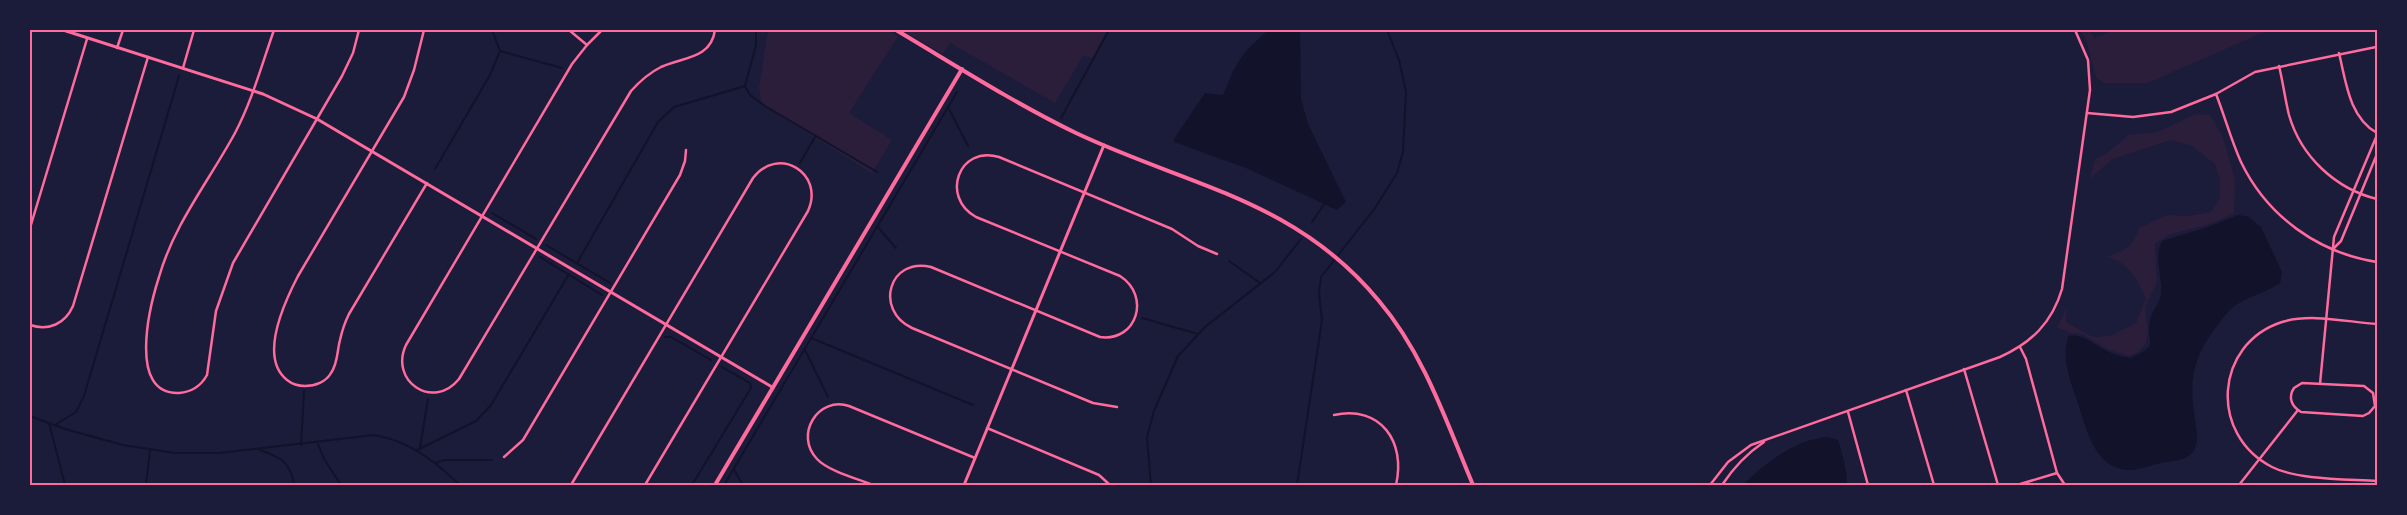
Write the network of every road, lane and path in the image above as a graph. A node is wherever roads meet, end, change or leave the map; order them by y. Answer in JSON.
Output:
{"nodes":[{"id":1,"x":63,"y":30,"type":"edge"},
{"id":2,"x":123,"y":30,"type":"edge"},
{"id":3,"x":194,"y":30,"type":"edge"},
{"id":4,"x":274,"y":30,"type":"edge"},
{"id":5,"x":359,"y":30,"type":"edge"},
{"id":6,"x":424,"y":30,"type":"edge"},
{"id":7,"x":569,"y":30,"type":"edge"},
{"id":8,"x":602,"y":30,"type":"edge"},
{"id":9,"x":715,"y":30,"type":"edge"},
{"id":10,"x":896,"y":30,"type":"edge"},
{"id":11,"x":2075,"y":30,"type":"edge"},
{"id":12,"x":87,"y":39,"type":"junction"},
{"id":13,"x":587,"y":45,"type":"junction"},
{"id":14,"x":2376,"y":47,"type":"edge"},
{"id":15,"x":118,"y":48,"type":"junction"},
{"id":16,"x":2339,"y":53,"type":"junction"},
{"id":17,"x":148,"y":57,"type":"junction"},
{"id":18,"x":2279,"y":66,"type":"junction"},
{"id":19,"x":183,"y":68,"type":"junction"},
{"id":20,"x":962,"y":69,"type":"junction"},
{"id":21,"x":252,"y":90,"type":"junction"},
{"id":22,"x":2216,"y":94,"type":"junction"},
{"id":23,"x":2087,"y":113,"type":"junction"},
{"id":24,"x":317,"y":118,"type":"junction"},
{"id":25,"x":2377,"y":134,"type":"edge"},
{"id":26,"x":1104,"y":145,"type":"junction"},
{"id":27,"x":373,"y":150,"type":"junction"},
{"id":28,"x":686,"y":150,"type":"dead end"},
{"id":29,"x":2377,"y":154,"type":"edge"},
{"id":30,"x":427,"y":183,"type":"junction"},
{"id":31,"x":2353,"y":192,"type":"junction"},
{"id":32,"x":1084,"y":193,"type":"junction"},
{"id":33,"x":2360,"y":194,"type":"junction"},
{"id":34,"x":2377,"y":199,"type":"edge"},
{"id":35,"x":482,"y":215,"type":"junction"},
{"id":36,"x":30,"y":228,"type":"edge"},
{"id":37,"x":537,"y":248,"type":"junction"},
{"id":38,"x":2333,"y":250,"type":"junction"},
{"id":39,"x":1060,"y":251,"type":"junction"},
{"id":40,"x":1218,"y":254,"type":"dead end"},
{"id":41,"x":2377,"y":262,"type":"edge"},
{"id":42,"x":611,"y":292,"type":"junction"},
{"id":43,"x":1036,"y":311,"type":"junction"},
{"id":44,"x":2325,"y":320,"type":"junction"},
{"id":45,"x":2377,"y":324,"type":"edge"},
{"id":46,"x":30,"y":325,"type":"edge"},
{"id":47,"x":666,"y":325,"type":"junction"},
{"id":48,"x":2020,"y":347,"type":"junction"},
{"id":49,"x":721,"y":357,"type":"junction"},
{"id":50,"x":1964,"y":369,"type":"junction"},
{"id":51,"x":1011,"y":370,"type":"junction"},
{"id":52,"x":2320,"y":384,"type":"junction"},
{"id":53,"x":772,"y":387,"type":"junction"},
{"id":54,"x":1906,"y":390,"type":"junction"},
{"id":55,"x":2376,"y":397,"type":"edge"},
{"id":56,"x":1117,"y":407,"type":"dead end"},
{"id":57,"x":2375,"y":409,"type":"edge"},
{"id":58,"x":2298,"y":410,"type":"junction"},
{"id":59,"x":1848,"y":412,"type":"junction"},
{"id":60,"x":1334,"y":415,"type":"dead end"},
{"id":61,"x":987,"y":428,"type":"junction"},
{"id":62,"x":1767,"y":440,"type":"junction"},
{"id":63,"x":504,"y":457,"type":"dead end"},
{"id":64,"x":975,"y":458,"type":"junction"},
{"id":65,"x":2260,"y":459,"type":"junction"},
{"id":66,"x":2057,"y":473,"type":"junction"},
{"id":67,"x":2377,"y":481,"type":"edge"},
{"id":68,"x":570,"y":485,"type":"edge"},
{"id":69,"x":645,"y":485,"type":"edge"},
{"id":70,"x":715,"y":485,"type":"edge"},
{"id":71,"x":873,"y":485,"type":"edge"},
{"id":72,"x":964,"y":485,"type":"edge"},
{"id":73,"x":1110,"y":485,"type":"edge"},
{"id":74,"x":1396,"y":485,"type":"edge"},
{"id":75,"x":1473,"y":485,"type":"edge"},
{"id":76,"x":1710,"y":485,"type":"edge"},
{"id":77,"x":1722,"y":485,"type":"edge"},
{"id":78,"x":1868,"y":485,"type":"edge"},
{"id":79,"x":1934,"y":485,"type":"edge"},
{"id":80,"x":1998,"y":485,"type":"edge"},
{"id":81,"x":2017,"y":485,"type":"edge"},
{"id":82,"x":2065,"y":485,"type":"edge"},
{"id":83,"x":2239,"y":485,"type":"edge"}],
"edges":[{"from":1,"to":12,"type":"street"},
{"from":2,"to":15,"type":"street"},
{"from":3,"to":19,"type":"street"},
{"from":4,"to":21,"type":"street"},
{"from":5,"to":24,"type":"street"},
{"from":6,"to":27,"type":"street"},
{"from":7,"to":13,"type":"street"},
{"from":8,"to":13,"type":"street"},
{"from":9,"to":37,"type":"street"},
{"from":10,"to":20,"type":"main road"},
{"from":11,"to":23,"type":"street"},
{"from":12,"to":15,"type":"street"},
{"from":12,"to":36,"type":"street"},
{"from":13,"to":35,"type":"street"},
{"from":14,"to":16,"type":"street"},
{"from":15,"to":17,"type":"street"},
{"from":16,"to":18,"type":"street"},
{"from":16,"to":25,"type":"street"},
{"from":17,"to":19,"type":"street"},
{"from":17,"to":46,"type":"street"},
{"from":18,"to":22,"type":"street"},
{"from":18,"to":31,"type":"street"},
{"from":19,"to":21,"type":"street"},
{"from":20,"to":26,"type":"main road"},
{"from":20,"to":53,"type":"main road"},
{"from":21,"to":24,"type":"street"},
{"from":21,"to":24,"type":"street"},
{"from":22,"to":23,"type":"street"},
{"from":22,"to":38,"type":"street"},
{"from":23,"to":48,"type":"street"},
{"from":24,"to":27,"type":"street"},
{"from":25,"to":31,"type":"street"},
{"from":26,"to":32,"type":"street"},
{"from":26,"to":75,"type":"main road"},
{"from":27,"to":30,"type":"street"},
{"from":27,"to":30,"type":"street"},
{"from":28,"to":42,"type":"street"},
{"from":29,"to":33,"type":"street"},
{"from":30,"to":35,"type":"street"},
{"from":31,"to":33,"type":"street"},
{"from":31,"to":38,"type":"street"},
{"from":32,"to":39,"type":"street"},
{"from":32,"to":39,"type":"street"},
{"from":32,"to":40,"type":"street"},
{"from":33,"to":34,"type":"street"},
{"from":33,"to":38,"type":"street"},
{"from":35,"to":37,"type":"street"},
{"from":35,"to":37,"type":"street"},
{"from":37,"to":42,"type":"street"},
{"from":38,"to":41,"type":"street"},
{"from":38,"to":44,"type":"street"},
{"from":39,"to":43,"type":"street"},
{"from":39,"to":43,"type":"street"},
{"from":42,"to":47,"type":"street"},
{"from":42,"to":63,"type":"street"},
{"from":43,"to":51,"type":"street"},
{"from":43,"to":51,"type":"street"},
{"from":44,"to":45,"type":"street"},
{"from":44,"to":52,"type":"street"},
{"from":44,"to":65,"type":"street"},
{"from":47,"to":49,"type":"street"},
{"from":47,"to":49,"type":"street"},
{"from":47,"to":68,"type":"street"},
{"from":48,"to":50,"type":"street"},
{"from":48,"to":66,"type":"street"},
{"from":49,"to":53,"type":"street"},
{"from":49,"to":69,"type":"street"},
{"from":50,"to":54,"type":"street"},
{"from":50,"to":80,"type":"street"},
{"from":51,"to":56,"type":"street"},
{"from":51,"to":61,"type":"street"},
{"from":52,"to":55,"type":"street"},
{"from":52,"to":58,"type":"street"},
{"from":53,"to":70,"type":"main road"},
{"from":54,"to":59,"type":"street"},
{"from":54,"to":79,"type":"street"},
{"from":55,"to":57,"type":"street"},
{"from":57,"to":58,"type":"street"},
{"from":58,"to":65,"type":"street"},
{"from":59,"to":62,"type":"street"},
{"from":59,"to":78,"type":"street"},
{"from":60,"to":74,"type":"street"},
{"from":61,"to":64,"type":"street"},
{"from":61,"to":73,"type":"street"},
{"from":62,"to":76,"type":"street"},
{"from":62,"to":77,"type":"street"},
{"from":64,"to":71,"type":"street"},
{"from":64,"to":72,"type":"street"},
{"from":65,"to":67,"type":"street"},
{"from":65,"to":83,"type":"street"},
{"from":66,"to":81,"type":"street"},
{"from":66,"to":82,"type":"street"}]}
